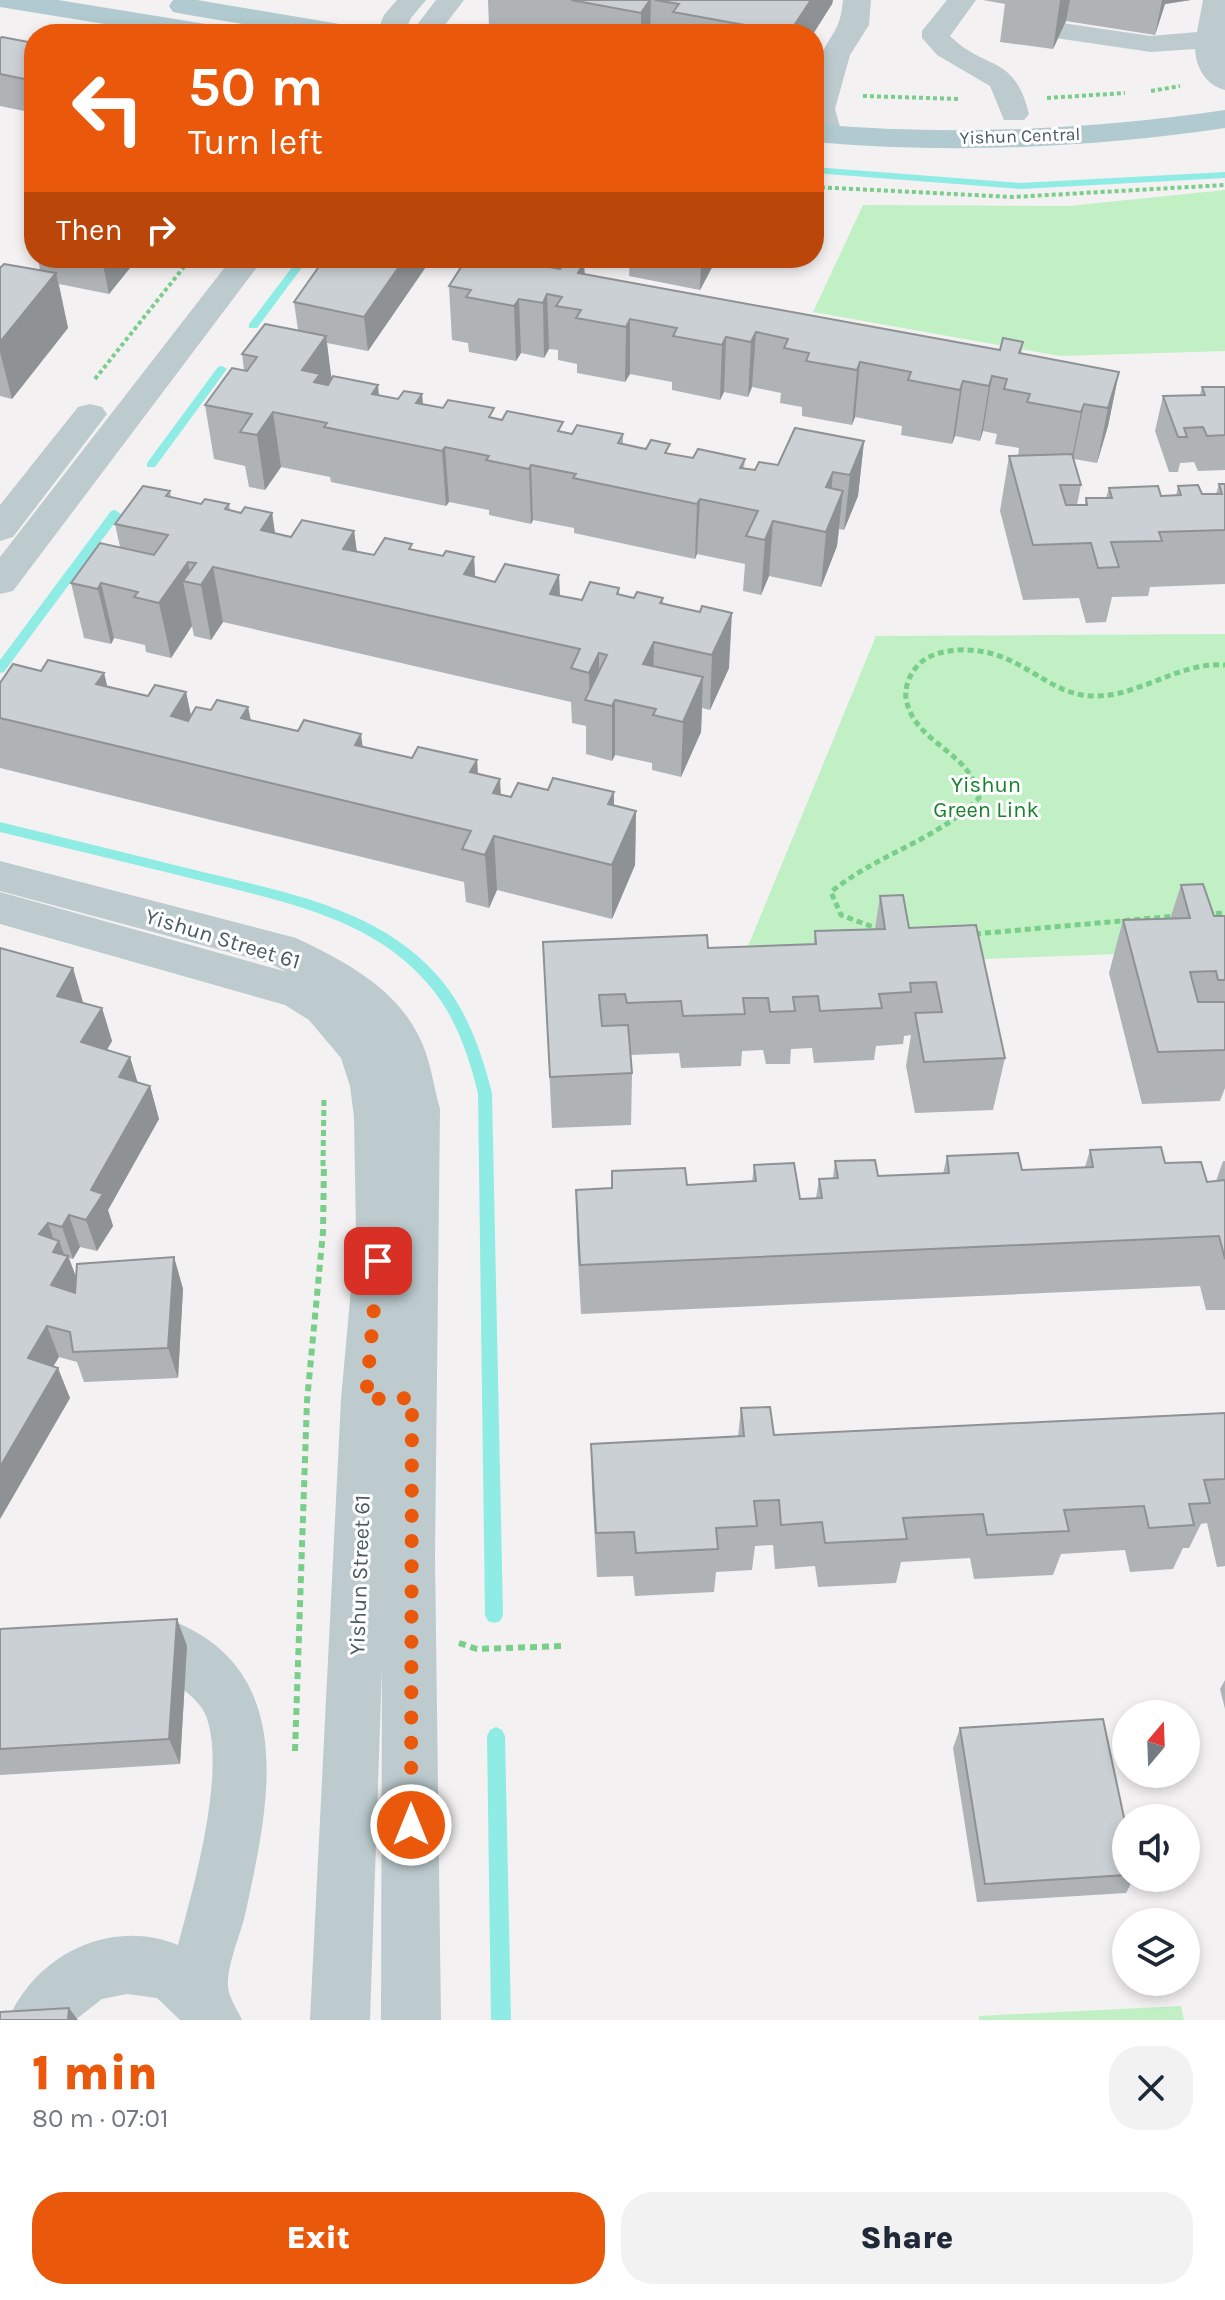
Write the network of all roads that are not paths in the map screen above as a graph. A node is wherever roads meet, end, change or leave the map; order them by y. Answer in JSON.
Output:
{"nodes":[{"id":1,"x":6,"y":0,"type":"edge"},
{"id":2,"x":145,"y":0,"type":"edge"},
{"id":3,"x":412,"y":0,"type":"edge"},
{"id":4,"x":450,"y":0,"type":"edge"},
{"id":5,"x":857,"y":0,"type":"edge"},
{"id":6,"x":962,"y":0,"type":"edge"},
{"id":7,"x":1217,"y":0,"type":"edge"},
{"id":8,"x":156,"y":24,"type":"edge"},
{"id":9,"x":290,"y":24,"type":"edge"},
{"id":10,"x":394,"y":24,"type":"edge"},
{"id":11,"x":432,"y":24,"type":"edge"},
{"id":12,"x":1062,"y":31,"type":"dead end"},
{"id":13,"x":1218,"y":39,"type":"edge"},
{"id":14,"x":1225,"y":81,"type":"edge"},
{"id":15,"x":1225,"y":95,"type":"edge"},
{"id":16,"x":824,"y":102,"type":"edge"},
{"id":17,"x":1014,"y":114,"type":"junction"},
{"id":18,"x":1225,"y":119,"type":"edge"},
{"id":19,"x":824,"y":121,"type":"edge"},
{"id":20,"x":824,"y":121,"type":"edge"},
{"id":21,"x":203,"y":268,"type":"edge"},
{"id":22,"x":240,"y":268,"type":"edge"},
{"id":23,"x":162,"y":321,"type":"junction"},
{"id":24,"x":195,"y":328,"type":"junction"},
{"id":25,"x":30,"y":490,"type":"junction"},
{"id":26,"x":65,"y":497,"type":"junction"},
{"id":27,"x":0,"y":529,"type":"edge"},
{"id":28,"x":0,"y":582,"type":"edge"},
{"id":29,"x":0,"y":876,"type":"edge"},
{"id":30,"x":0,"y":908,"type":"edge"},
{"id":31,"x":398,"y":1234,"type":"junction"},
{"id":32,"x":389,"y":1398,"type":"junction"},
{"id":33,"x":79,"y":1649,"type":"edge"},
{"id":34,"x":412,"y":1679,"type":"junction"},
{"id":35,"x":354,"y":1681,"type":"junction"},
{"id":36,"x":204,"y":2006,"type":"edge"},
{"id":37,"x":38,"y":2020,"type":"edge"},
{"id":38,"x":340,"y":2020,"type":"edge"},
{"id":39,"x":411,"y":2020,"type":"edge"}],
"edges":[{"from":1,"to":8,"type":"main road"},
{"from":2,"to":9,"type":"main road"},
{"from":3,"to":10,"type":"street"},
{"from":4,"to":11,"type":"street"},
{"from":5,"to":16,"type":"street"},
{"from":6,"to":17,"type":"street"},
{"from":7,"to":13,"type":"street"},
{"from":12,"to":13,"type":"street"},
{"from":13,"to":14,"type":"street"},
{"from":15,"to":17,"type":"main road","name":"Yishun Central"},
{"from":17,"to":19,"type":"main road","name":"Yishun Central"},
{"from":18,"to":20,"type":"main road","name":"Yishun Central"},
{"from":21,"to":23,"type":"street"},
{"from":22,"to":24,"type":"street"},
{"from":23,"to":24,"type":"street"},
{"from":23,"to":25,"type":"street"},
{"from":24,"to":26,"type":"street"},
{"from":25,"to":26,"type":"street"},
{"from":25,"to":27,"type":"street"},
{"from":26,"to":28,"type":"street"},
{"from":29,"to":31,"type":"street","name":"Yishun Street 61"},
{"from":30,"to":31,"type":"street","name":"Yishun Street 61"},
{"from":31,"to":32,"type":"street","name":"Yishun Street 61"},
{"from":32,"to":34,"type":"street","name":"Yishun Street 61"},
{"from":32,"to":35,"type":"street","name":"Yishun Street 61"},
{"from":33,"to":36,"type":"street"},
{"from":34,"to":35,"type":"street"},
{"from":34,"to":39,"type":"street","name":"Yishun Street 61"},
{"from":35,"to":38,"type":"street","name":"Yishun Street 61"},
{"from":36,"to":37,"type":"street"}]}
